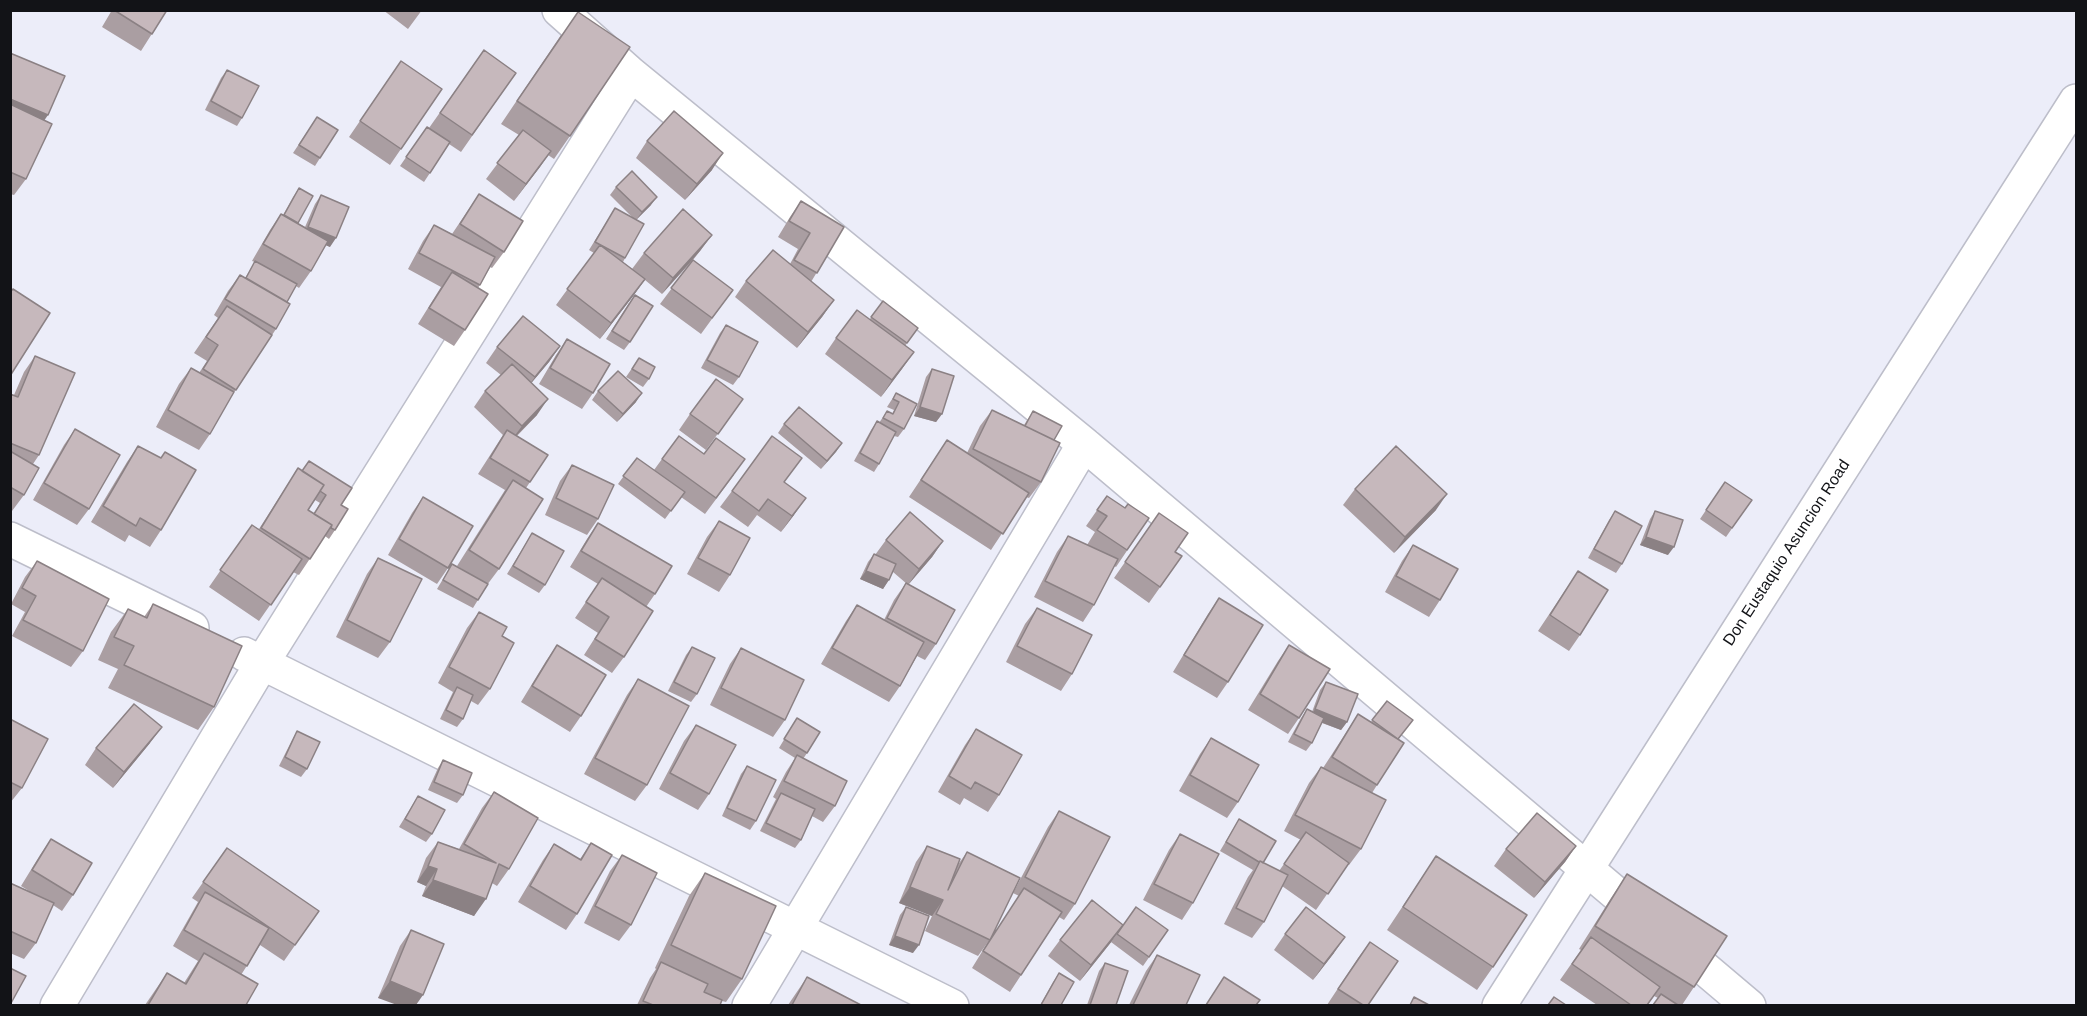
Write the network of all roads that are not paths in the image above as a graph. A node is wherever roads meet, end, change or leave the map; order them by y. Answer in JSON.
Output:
{"nodes":[{"id":1,"x":559,"y":10,"type":"edge"},
{"id":2,"x":631,"y":74,"type":"junction"},
{"id":3,"x":2076,"y":101,"type":"edge"},
{"id":4,"x":1084,"y":444,"type":"junction"},
{"id":5,"x":10,"y":539,"type":"edge"},
{"id":6,"x":262,"y":663,"type":"junction"},
{"id":7,"x":1587,"y":867,"type":"junction"},
{"id":8,"x":795,"y":927,"type":"junction"},
{"id":9,"x":57,"y":1005,"type":"edge"},
{"id":10,"x":748,"y":1005,"type":"edge"},
{"id":11,"x":952,"y":1005,"type":"edge"},
{"id":12,"x":1499,"y":1005,"type":"edge"},
{"id":13,"x":1749,"y":1005,"type":"edge"}],
"edges":[{"from":1,"to":2,"type":"street"},
{"from":2,"to":4,"type":"street"},
{"from":2,"to":6,"type":"street"},
{"from":3,"to":7,"type":"street","name":"Don Eustaquio Asuncion Road"},
{"from":4,"to":7,"type":"street"},
{"from":4,"to":8,"type":"street"},
{"from":5,"to":6,"type":"street"},
{"from":6,"to":8,"type":"street"},
{"from":6,"to":9,"type":"street"},
{"from":7,"to":12,"type":"street","name":"Don Eustaquio Asuncion Road"},
{"from":7,"to":13,"type":"street"},
{"from":8,"to":10,"type":"street"},
{"from":8,"to":11,"type":"street"}]}
